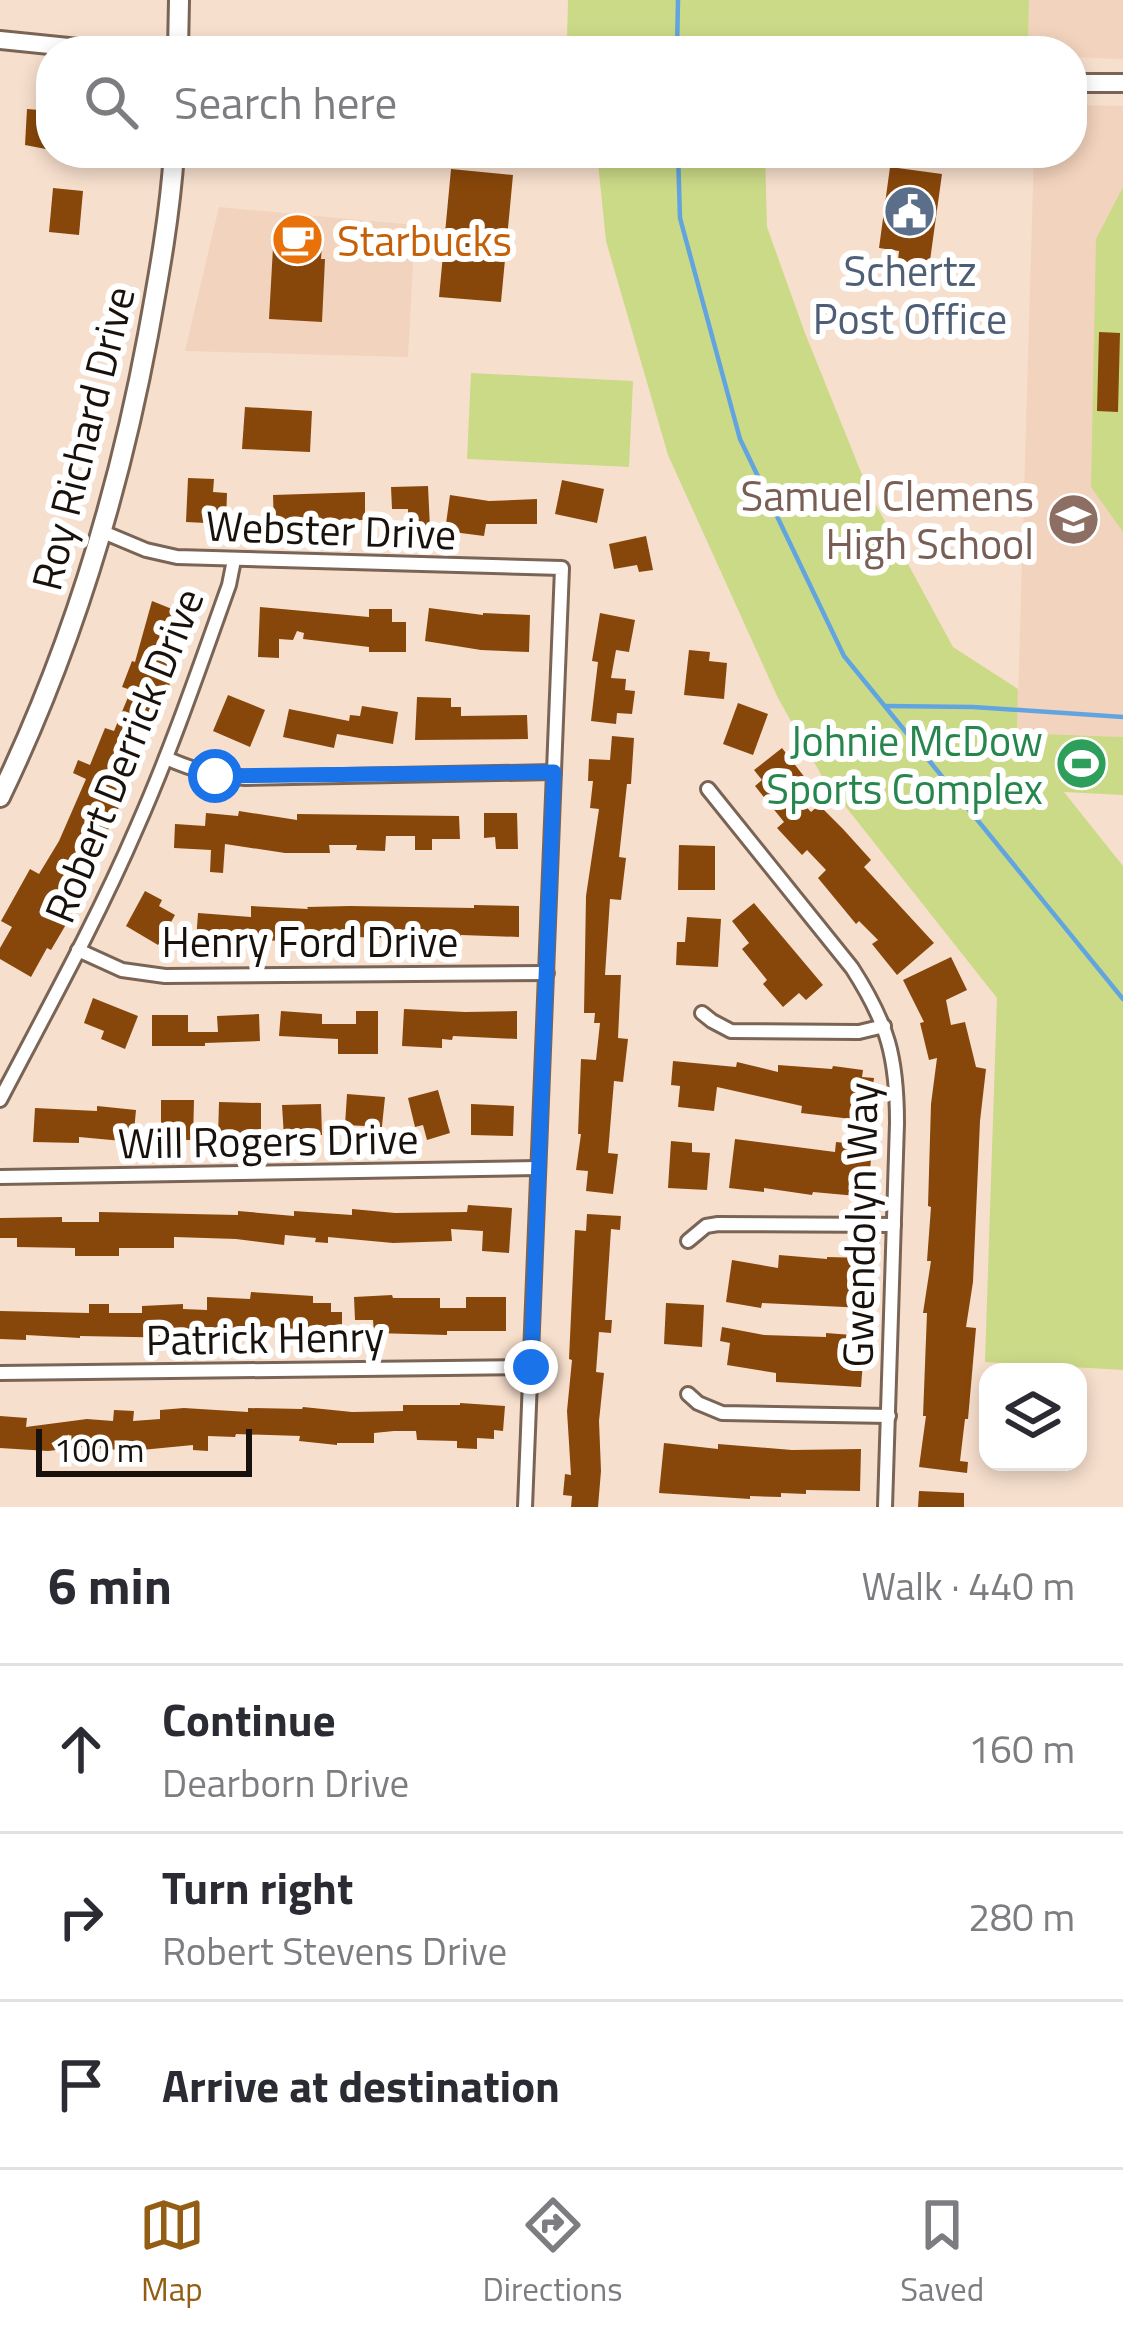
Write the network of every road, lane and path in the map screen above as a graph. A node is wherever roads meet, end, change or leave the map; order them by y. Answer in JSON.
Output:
{"nodes":[{"id":1,"x":179,"y":0,"type":"edge"},
{"id":2,"x":178,"y":36,"type":"edge"},
{"id":3,"x":0,"y":40,"type":"edge"},
{"id":4,"x":36,"y":44,"type":"edge"},
{"id":5,"x":1087,"y":82,"type":"edge"},
{"id":6,"x":1123,"y":83,"type":"edge"},
{"id":7,"x":172,"y":168,"type":"edge"},
{"id":8,"x":103,"y":532,"type":"junction"},
{"id":9,"x":233,"y":560,"type":"junction"},
{"id":10,"x":166,"y":758,"type":"junction"},
{"id":11,"x":554,"y":772,"type":"junction"},
{"id":12,"x":708,"y":789,"type":"dead end"},
{"id":13,"x":0,"y":797,"type":"edge"},
{"id":14,"x":78,"y":950,"type":"junction"},
{"id":15,"x":548,"y":973,"type":"junction"},
{"id":16,"x":702,"y":1012,"type":"dead end"},
{"id":17,"x":884,"y":1026,"type":"junction"},
{"id":18,"x":0,"y":1100,"type":"edge"},
{"id":19,"x":538,"y":1168,"type":"junction"},
{"id":20,"x":0,"y":1177,"type":"edge"},
{"id":21,"x":894,"y":1225,"type":"junction"},
{"id":22,"x":688,"y":1241,"type":"dead end"},
{"id":23,"x":531,"y":1367,"type":"junction"},
{"id":24,"x":0,"y":1373,"type":"edge"},
{"id":25,"x":688,"y":1394,"type":"dead end"},
{"id":26,"x":889,"y":1417,"type":"junction"},
{"id":27,"x":524,"y":1507,"type":"edge"},
{"id":28,"x":885,"y":1507,"type":"edge"}],
"edges":[{"from":1,"to":2,"type":"main road"},
{"from":3,"to":4,"type":"street"},
{"from":5,"to":6,"type":"street"},
{"from":7,"to":8,"type":"main road","name":"Roy Richard Drive"},
{"from":8,"to":9,"type":"street","name":"Webster Drive"},
{"from":8,"to":13,"type":"main road","name":"Roy Richard Drive"},
{"from":9,"to":10,"type":"street","name":"Robert Derrick Drive"},
{"from":9,"to":11,"type":"street","name":"Webster Drive"},
{"from":10,"to":11,"type":"street"},
{"from":10,"to":14,"type":"street","name":"Robert Derrick Drive"},
{"from":11,"to":15,"type":"street"},
{"from":12,"to":17,"type":"street","name":"Gwendolyn Way"},
{"from":14,"to":15,"type":"street","name":"Henry Ford Drive"},
{"from":14,"to":18,"type":"street","name":"Robert Derrick Drive"},
{"from":15,"to":19,"type":"street"},
{"from":16,"to":17,"type":"street"},
{"from":17,"to":21,"type":"street","name":"Gwendolyn Way"},
{"from":19,"to":20,"type":"street","name":"Will Rogers Drive"},
{"from":19,"to":23,"type":"street"},
{"from":21,"to":22,"type":"street"},
{"from":21,"to":26,"type":"street","name":"Gwendolyn Way"},
{"from":23,"to":24,"type":"street","name":"Patrick Henry"},
{"from":23,"to":27,"type":"street"},
{"from":25,"to":26,"type":"street"},
{"from":26,"to":28,"type":"street","name":"Gwendolyn Way"}]}
